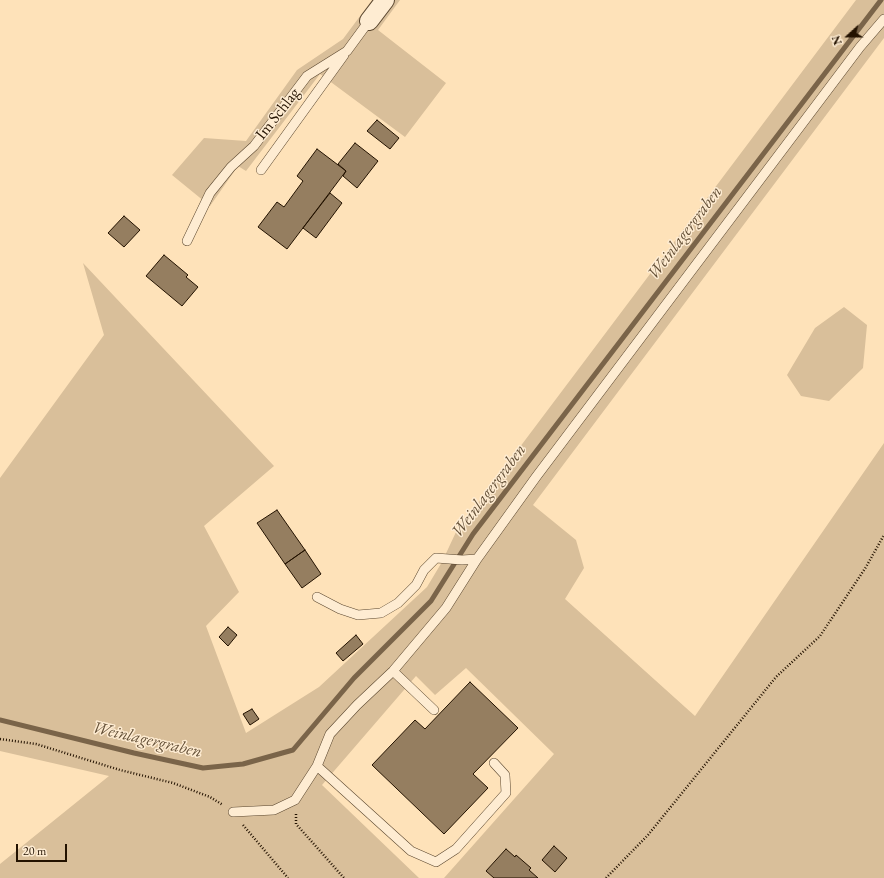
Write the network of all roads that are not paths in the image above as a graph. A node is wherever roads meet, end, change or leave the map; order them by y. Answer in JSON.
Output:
{"nodes":[{"id":1,"x":385,"y":0,"type":"edge"},
{"id":2,"x":884,"y":19,"type":"edge"},
{"id":3,"x":369,"y":21,"type":"joint"},
{"id":4,"x":347,"y":51,"type":"junction"},
{"id":5,"x":261,"y":170,"type":"dead end"},
{"id":6,"x":187,"y":241,"type":"dead end"},
{"id":7,"x":477,"y":560,"type":"junction"},
{"id":8,"x":317,"y":597,"type":"dead end"},
{"id":9,"x":393,"y":671,"type":"junction"},
{"id":10,"x":434,"y":710,"type":"dead end"},
{"id":11,"x":494,"y":763,"type":"dead end"},
{"id":12,"x":317,"y":766,"type":"junction"},
{"id":13,"x":232,"y":812,"type":"road end"}],
"edges":[{"from":1,"to":3,"type":"street","name":"Im Schlag"},
{"from":2,"to":7,"type":"lane"},
{"from":3,"to":4,"type":"lane","name":"Im Schlag"},
{"from":4,"to":5,"type":"lane"},
{"from":4,"to":6,"type":"lane","name":"Im Schlag"},
{"from":7,"to":8,"type":"lane"},
{"from":7,"to":9,"type":"lane"},
{"from":9,"to":10,"type":"lane"},
{"from":9,"to":12,"type":"lane"},
{"from":11,"to":12,"type":"lane"},
{"from":12,"to":13,"type":"lane"}]}
